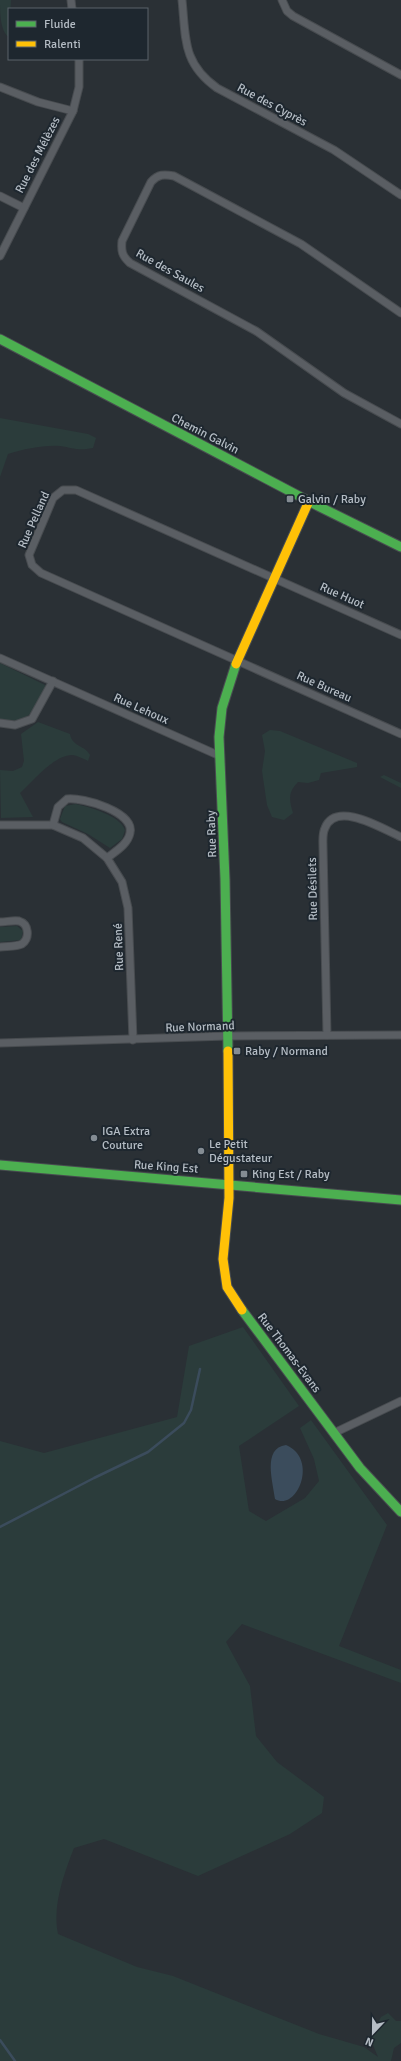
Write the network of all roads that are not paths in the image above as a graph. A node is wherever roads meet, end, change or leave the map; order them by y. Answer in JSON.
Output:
{"nodes":[{"id":1,"x":182,"y":0,"type":"edge"},
{"id":2,"x":282,"y":0,"type":"edge"},
{"id":3,"x":79,"y":60,"type":"edge"},
{"id":4,"x":401,"y":75,"type":"edge"},
{"id":5,"x":0,"y":87,"type":"edge"},
{"id":6,"x":73,"y":111,"type":"junction"},
{"id":7,"x":401,"y":195,"type":"edge"},
{"id":8,"x":0,"y":196,"type":"edge"},
{"id":9,"x":24,"y":208,"type":"junction"},
{"id":10,"x":0,"y":256,"type":"edge"},
{"id":11,"x":401,"y":313,"type":"edge"},
{"id":12,"x":0,"y":339,"type":"edge"},
{"id":13,"x":401,"y":424,"type":"edge"},
{"id":14,"x":308,"y":501,"type":"junction"},
{"id":15,"x":401,"y":547,"type":"edge"},
{"id":16,"x":274,"y":578,"type":"junction"},
{"id":17,"x":401,"y":635,"type":"edge"},
{"id":18,"x":0,"y":658,"type":"edge"},
{"id":19,"x":237,"y":661,"type":"junction"},
{"id":20,"x":53,"y":681,"type":"junction"},
{"id":21,"x":0,"y":723,"type":"edge"},
{"id":22,"x":401,"y":734,"type":"edge"},
{"id":23,"x":220,"y":756,"type":"junction"},
{"id":24,"x":0,"y":825,"type":"edge"},
{"id":25,"x":53,"y":825,"type":"junction"},
{"id":26,"x":401,"y":837,"type":"edge"},
{"id":27,"x":107,"y":858,"type":"junction"},
{"id":28,"x":0,"y":922,"type":"edge"},
{"id":29,"x":0,"y":947,"type":"edge"},
{"id":30,"x":327,"y":1035,"type":"junction"},
{"id":31,"x":401,"y":1035,"type":"edge"},
{"id":32,"x":228,"y":1036,"type":"junction"},
{"id":33,"x":133,"y":1040,"type":"junction"},
{"id":34,"x":0,"y":1043,"type":"edge"},
{"id":35,"x":0,"y":1165,"type":"edge"},
{"id":36,"x":229,"y":1184,"type":"junction"},
{"id":37,"x":401,"y":1200,"type":"edge"},
{"id":38,"x":401,"y":1401,"type":"edge"},
{"id":39,"x":334,"y":1433,"type":"junction"},
{"id":40,"x":401,"y":1512,"type":"edge"}],
"edges":[{"from":1,"to":7,"type":"street","name":"Rue des Cyprès"},
{"from":2,"to":4,"type":"street"},
{"from":3,"to":6,"type":"street","name":"Rue des Mélèzes"},
{"from":5,"to":6,"type":"street"},
{"from":6,"to":9,"type":"street","name":"Rue des Mélèzes"},
{"from":8,"to":9,"type":"street"},
{"from":9,"to":10,"type":"street","name":"Rue des Mélèzes"},
{"from":11,"to":13,"type":"street","name":"Rue des Saules"},
{"from":12,"to":14,"type":"street","name":"Chemin Galvin"},
{"from":14,"to":15,"type":"street","name":"Chemin Galvin"},
{"from":14,"to":16,"type":"street","name":"Rue Raby"},
{"from":16,"to":17,"type":"street","name":"Rue Huot"},
{"from":16,"to":19,"type":"street","name":"Rue Raby"},
{"from":16,"to":19,"type":"street","name":"Rue Pelland"},
{"from":18,"to":20,"type":"street","name":"Rue Lehoux"},
{"from":19,"to":22,"type":"street","name":"Rue Bureau"},
{"from":19,"to":23,"type":"street","name":"Rue Raby"},
{"from":20,"to":21,"type":"street"},
{"from":20,"to":23,"type":"street","name":"Rue Lehoux"},
{"from":23,"to":32,"type":"street","name":"Rue Raby"},
{"from":24,"to":25,"type":"street","name":"Rue René"},
{"from":25,"to":27,"type":"street","name":"Rue René"},
{"from":25,"to":27,"type":"street"},
{"from":26,"to":30,"type":"street","name":"Rue Désilets"},
{"from":27,"to":33,"type":"street","name":"Rue René"},
{"from":28,"to":29,"type":"street"},
{"from":30,"to":31,"type":"street","name":"Rue Normand"},
{"from":30,"to":32,"type":"street","name":"Rue Normand"},
{"from":32,"to":33,"type":"street","name":"Rue Normand"},
{"from":32,"to":36,"type":"street","name":"Rue Raby"},
{"from":33,"to":34,"type":"street","name":"Rue Normand"},
{"from":35,"to":36,"type":"street","name":"Rue King Est"},
{"from":36,"to":37,"type":"street","name":"Rue King Est"},
{"from":36,"to":39,"type":"street","name":"Rue Thomas-Evans"},
{"from":38,"to":39,"type":"street"},
{"from":39,"to":40,"type":"street","name":"Rue Thomas-Evans"}]}
